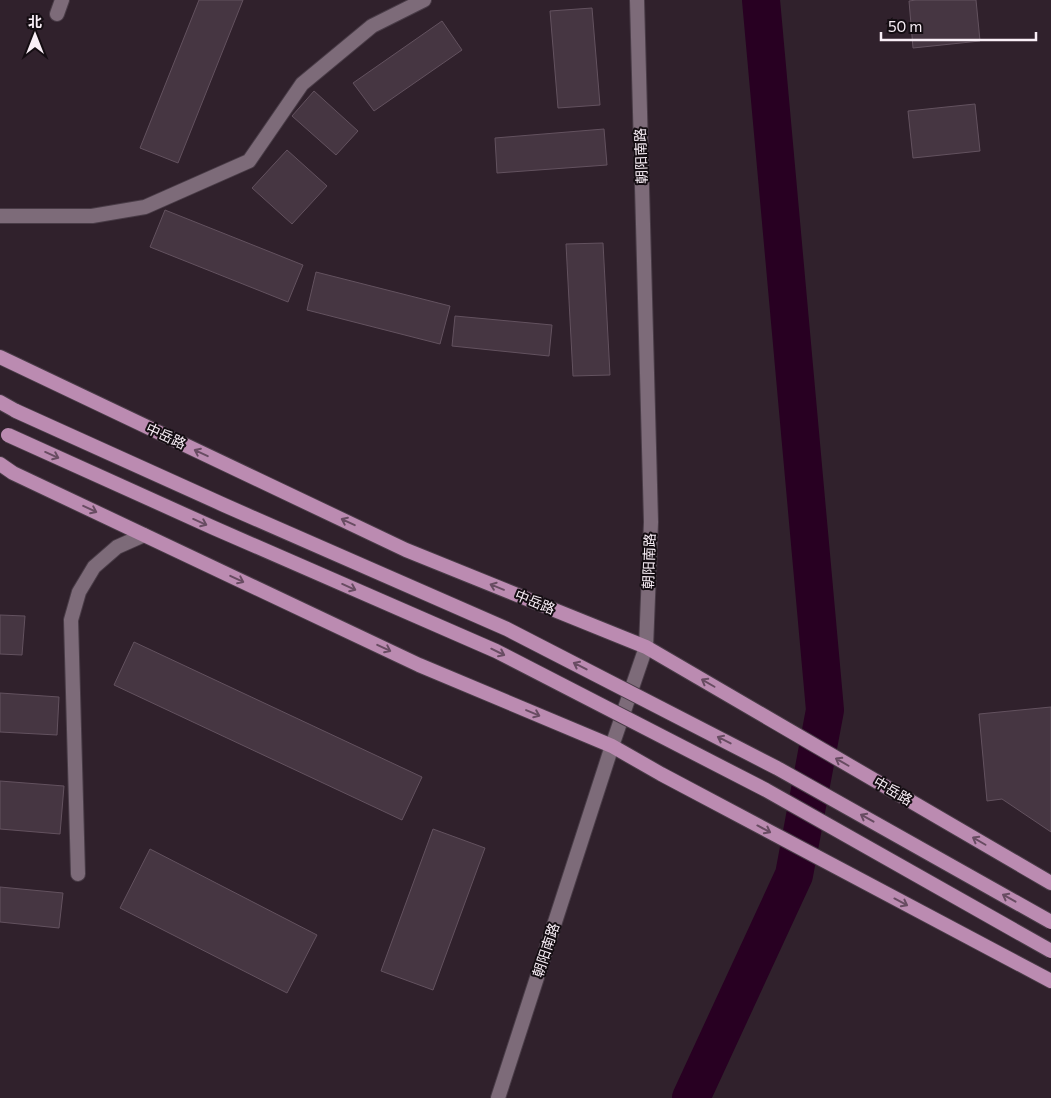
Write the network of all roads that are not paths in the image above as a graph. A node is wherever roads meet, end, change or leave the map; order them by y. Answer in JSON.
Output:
{"nodes":[{"id":1,"x":62,"y":0,"type":"edge"},
{"id":2,"x":424,"y":0,"type":"edge"},
{"id":3,"x":637,"y":0,"type":"edge"},
{"id":4,"x":57,"y":14,"type":"dead end"},
{"id":5,"x":0,"y":216,"type":"edge"},
{"id":6,"x":0,"y":358,"type":"edge"},
{"id":7,"x":0,"y":402,"type":"edge"},
{"id":8,"x":4,"y":433,"type":"edge"},
{"id":9,"x":0,"y":464,"type":"edge"},
{"id":10,"x":144,"y":535,"type":"junction"},
{"id":11,"x":646,"y":647,"type":"junction"},
{"id":12,"x":612,"y":746,"type":"junction"},
{"id":13,"x":78,"y":874,"type":"dead end"},
{"id":14,"x":1051,"y":883,"type":"edge"},
{"id":15,"x":1051,"y":922,"type":"edge"},
{"id":16,"x":1051,"y":951,"type":"edge"},
{"id":17,"x":1051,"y":981,"type":"edge"},
{"id":18,"x":498,"y":1098,"type":"edge"}],
"edges":[{"from":1,"to":4,"type":"street"},
{"from":2,"to":5,"type":"street"},
{"from":3,"to":11,"type":"street","name":"朝阳南路"},
{"from":11,"to":6,"type":"main road","name":"中岳路","one_way":true},
{"from":15,"to":7,"type":"main road","one_way":true,"bridge":true},
{"from":8,"to":16,"type":"main road","one_way":true,"bridge":true},
{"from":9,"to":10,"type":"main road","one_way":true},
{"from":10,"to":12,"type":"main road","one_way":true},
{"from":10,"to":13,"type":"street"},
{"from":11,"to":12,"type":"street","name":"朝阳南路"},
{"from":14,"to":11,"type":"main road","name":"中岳路","one_way":true},
{"from":12,"to":17,"type":"main road","one_way":true},
{"from":12,"to":18,"type":"street","name":"朝阳南路"}]}
